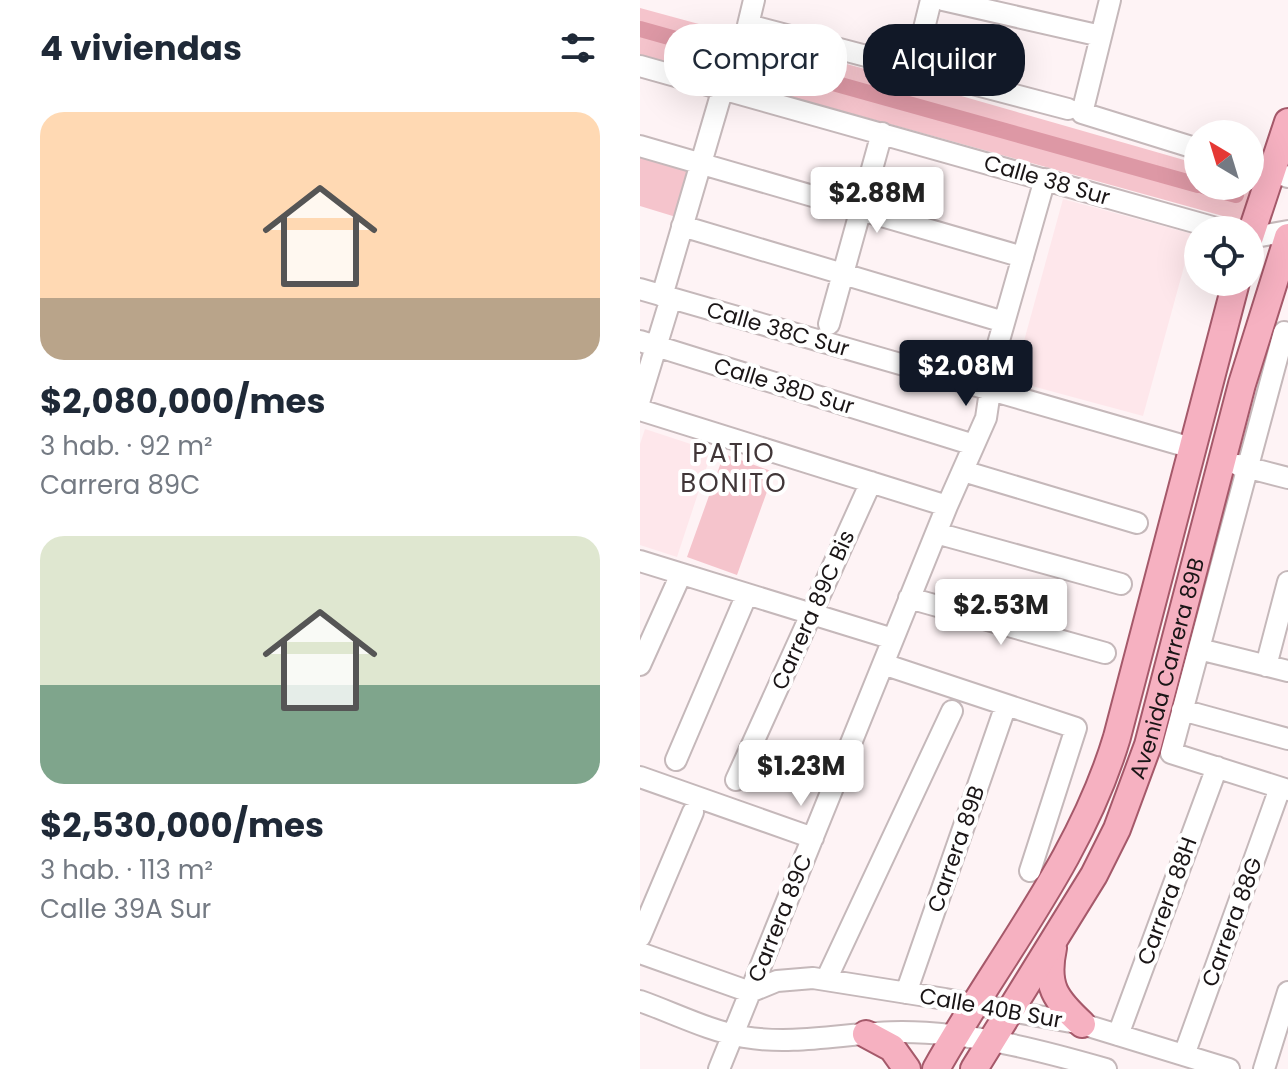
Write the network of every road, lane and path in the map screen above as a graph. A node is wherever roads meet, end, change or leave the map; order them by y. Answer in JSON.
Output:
{"nodes":[{"id":1,"x":754,"y":0,"type":"edge"},
{"id":2,"x":931,"y":0,"type":"edge"},
{"id":3,"x":943,"y":0,"type":"edge"},
{"id":4,"x":1110,"y":0,"type":"edge"},
{"id":5,"x":925,"y":24,"type":"edge"},
{"id":6,"x":1101,"y":36,"type":"junction"},
{"id":7,"x":863,"y":55,"type":"edge"},
{"id":8,"x":640,"y":66,"type":"edge"},
{"id":9,"x":664,"y":72,"type":"edge"},
{"id":10,"x":721,"y":96,"type":"edge"},
{"id":11,"x":751,"y":96,"type":"edge"},
{"id":12,"x":1018,"y":96,"type":"edge"},
{"id":13,"x":1075,"y":111,"type":"junction"},
{"id":14,"x":1288,"y":122,"type":"edge"},
{"id":15,"x":882,"y":133,"type":"junction"},
{"id":16,"x":1184,"y":145,"type":"edge"},
{"id":17,"x":640,"y":146,"type":"edge"},
{"id":18,"x":701,"y":164,"type":"junction"},
{"id":19,"x":1270,"y":172,"type":"edge"},
{"id":20,"x":1045,"y":179,"type":"junction"},
{"id":21,"x":861,"y":210,"type":"junction"},
{"id":22,"x":1257,"y":216,"type":"edge"},
{"id":23,"x":1184,"y":219,"type":"edge"},
{"id":24,"x":682,"y":226,"type":"junction"},
{"id":25,"x":1264,"y":239,"type":"edge"},
{"id":26,"x":1287,"y":240,"type":"edge"},
{"id":27,"x":1023,"y":257,"type":"junction"},
{"id":28,"x":843,"y":273,"type":"junction"},
{"id":29,"x":640,"y":289,"type":"edge"},
{"id":30,"x":1232,"y":296,"type":"edge"},
{"id":31,"x":666,"y":297,"type":"junction"},
{"id":32,"x":1004,"y":322,"type":"junction"},
{"id":33,"x":829,"y":324,"type":"dead end"},
{"id":34,"x":1286,"y":333,"type":"edge"},
{"id":35,"x":648,"y":344,"type":"edge"},
{"id":36,"x":990,"y":390,"type":"junction"},
{"id":37,"x":1268,"y":395,"type":"junction"},
{"id":38,"x":640,"y":399,"type":"edge"},
{"id":39,"x":1288,"y":400,"type":"edge"},
{"id":40,"x":640,"y":410,"type":"edge"},
{"id":41,"x":974,"y":445,"type":"junction"},
{"id":42,"x":1192,"y":448,"type":"junction"},
{"id":43,"x":1235,"y":464,"type":"junction"},
{"id":44,"x":963,"y":471,"type":"junction"},
{"id":45,"x":1288,"y":478,"type":"edge"},
{"id":46,"x":871,"y":482,"type":"junction"},
{"id":47,"x":947,"y":506,"type":"junction"},
{"id":48,"x":1137,"y":523,"type":"dead end"},
{"id":49,"x":936,"y":533,"type":"junction"},
{"id":50,"x":640,"y":561,"type":"edge"},
{"id":51,"x":681,"y":574,"type":"junction"},
{"id":52,"x":1288,"y":582,"type":"edge"},
{"id":53,"x":1121,"y":584,"type":"dead end"},
{"id":54,"x":747,"y":594,"type":"junction"},
{"id":55,"x":909,"y":598,"type":"junction"},
{"id":56,"x":811,"y":614,"type":"junction"},
{"id":57,"x":893,"y":639,"type":"junction"},
{"id":58,"x":1199,"y":649,"type":"junction"},
{"id":59,"x":1105,"y":653,"type":"dead end"},
{"id":60,"x":883,"y":664,"type":"junction"},
{"id":61,"x":640,"y":665,"type":"edge"},
{"id":62,"x":1266,"y":666,"type":"junction"},
{"id":63,"x":1288,"y":671,"type":"edge"},
{"id":64,"x":1006,"y":705,"type":"junction"},
{"id":65,"x":1182,"y":710,"type":"junction"},
{"id":66,"x":952,"y":711,"type":"dead end"},
{"id":67,"x":1288,"y":739,"type":"edge"},
{"id":68,"x":676,"y":760,"type":"dead end"},
{"id":69,"x":1217,"y":767,"type":"junction"},
{"id":70,"x":640,"y":777,"type":"edge"},
{"id":71,"x":736,"y":780,"type":"dead end"},
{"id":72,"x":1284,"y":789,"type":"edge"},
{"id":73,"x":693,"y":812,"type":"dead end"},
{"id":74,"x":813,"y":838,"type":"junction"},
{"id":75,"x":1030,"y":871,"type":"dead end"},
{"id":76,"x":640,"y":937,"type":"edge"},
{"id":77,"x":1055,"y":940,"type":"junction"},
{"id":78,"x":640,"y":953,"type":"edge"},
{"id":79,"x":826,"y":980,"type":"junction"},
{"id":80,"x":750,"y":992,"type":"junction"},
{"id":81,"x":1288,"y":992,"type":"edge"},
{"id":82,"x":906,"y":993,"type":"junction"},
{"id":83,"x":640,"y":1001,"type":"edge"},
{"id":84,"x":975,"y":1005,"type":"junction"},
{"id":85,"x":1010,"y":1011,"type":"junction"},
{"id":86,"x":1082,"y":1024,"type":"junction"},
{"id":87,"x":733,"y":1034,"type":"junction"},
{"id":88,"x":866,"y":1034,"type":"junction"},
{"id":89,"x":1118,"y":1035,"type":"junction"},
{"id":90,"x":955,"y":1037,"type":"junction"},
{"id":91,"x":991,"y":1042,"type":"junction"},
{"id":92,"x":1184,"y":1055,"type":"junction"},
{"id":93,"x":1046,"y":1061,"type":"edge"},
{"id":94,"x":719,"y":1069,"type":"edge"},
{"id":95,"x":907,"y":1069,"type":"edge"},
{"id":96,"x":936,"y":1069,"type":"edge"},
{"id":97,"x":974,"y":1069,"type":"edge"},
{"id":98,"x":1106,"y":1069,"type":"edge"},
{"id":99,"x":1229,"y":1069,"type":"edge"},
{"id":100,"x":1264,"y":1069,"type":"edge"}],
"edges":[{"from":1,"to":7,"type":"street"},
{"from":2,"to":5,"type":"street"},
{"from":3,"to":6,"type":"street"},
{"from":4,"to":6,"type":"street"},
{"from":6,"to":13,"type":"street"},
{"from":8,"to":9,"type":"street","name":"Calle 38 Sur"},
{"from":10,"to":18,"type":"street"},
{"from":11,"to":15,"type":"street","name":"Calle 38 Sur"},
{"from":12,"to":13,"type":"street"},
{"from":13,"to":16,"type":"street"},
{"from":14,"to":19,"type":"main road"},
{"from":15,"to":20,"type":"street","name":"Calle 38 Sur"},
{"from":15,"to":21,"type":"street"},
{"from":17,"to":18,"type":"street"},
{"from":18,"to":21,"type":"street"},
{"from":18,"to":24,"type":"street"},
{"from":19,"to":22,"type":"main road"},
{"from":20,"to":23,"type":"street","name":"Calle 38 Sur"},
{"from":20,"to":27,"type":"street","name":"Carrera 89C"},
{"from":21,"to":27,"type":"street"},
{"from":21,"to":28,"type":"street"},
{"from":24,"to":28,"type":"street"},
{"from":24,"to":31,"type":"street"},
{"from":25,"to":26,"type":"street"},
{"from":26,"to":43,"type":"main road","name":"Avenida Carrera 89B"},
{"from":27,"to":32,"type":"street","name":"Carrera 89C"},
{"from":28,"to":32,"type":"street"},
{"from":28,"to":33,"type":"street"},
{"from":29,"to":31,"type":"street","name":"Calle 38C Sur"},
{"from":30,"to":42,"type":"main road","name":"Avenida Carrera 89B"},
{"from":31,"to":35,"type":"street"},
{"from":31,"to":36,"type":"street","name":"Calle 38C Sur"},
{"from":32,"to":36,"type":"street","name":"Carrera 89C"},
{"from":34,"to":37,"type":"street"},
{"from":35,"to":38,"type":"street"},
{"from":35,"to":41,"type":"street","name":"Calle 38D Sur"},
{"from":36,"to":41,"type":"street","name":"Carrera 89C"},
{"from":36,"to":42,"type":"street","name":"Calle 38C Sur"},
{"from":37,"to":39,"type":"street"},
{"from":37,"to":43,"type":"street"},
{"from":40,"to":46,"type":"street"},
{"from":41,"to":44,"type":"street","name":"Carrera 89C"},
{"from":42,"to":84,"type":"main road","name":"Avenida Carrera 89B"},
{"from":43,"to":45,"type":"street"},
{"from":43,"to":58,"type":"street"},
{"from":43,"to":77,"type":"main road","name":"Avenida Carrera 89B"},
{"from":44,"to":47,"type":"street","name":"Carrera 89C"},
{"from":44,"to":48,"type":"street"},
{"from":46,"to":47,"type":"street"},
{"from":46,"to":56,"type":"street","name":"Carrera 89C Bis"},
{"from":47,"to":49,"type":"street","name":"Carrera 89C"},
{"from":49,"to":53,"type":"street"},
{"from":49,"to":55,"type":"street","name":"Carrera 89C"},
{"from":50,"to":51,"type":"street"},
{"from":51,"to":54,"type":"street"},
{"from":51,"to":61,"type":"street"},
{"from":52,"to":62,"type":"street"},
{"from":54,"to":56,"type":"street"},
{"from":54,"to":68,"type":"street"},
{"from":55,"to":57,"type":"street","name":"Carrera 89C"},
{"from":55,"to":59,"type":"street"},
{"from":56,"to":57,"type":"street"},
{"from":56,"to":71,"type":"street","name":"Carrera 89C Bis"},
{"from":57,"to":60,"type":"street","name":"Carrera 89C"},
{"from":58,"to":62,"type":"street"},
{"from":58,"to":65,"type":"street"},
{"from":60,"to":64,"type":"street"},
{"from":60,"to":74,"type":"street","name":"Carrera 89C"},
{"from":62,"to":63,"type":"street"},
{"from":64,"to":75,"type":"street"},
{"from":64,"to":82,"type":"street","name":"Carrera 89B"},
{"from":65,"to":67,"type":"street"},
{"from":65,"to":69,"type":"street"},
{"from":66,"to":79,"type":"street"},
{"from":69,"to":72,"type":"street"},
{"from":69,"to":89,"type":"street","name":"Carrera 88H"},
{"from":70,"to":74,"type":"street"},
{"from":72,"to":92,"type":"street","name":"Carrera 88G"},
{"from":73,"to":76,"type":"street"},
{"from":74,"to":80,"type":"street","name":"Carrera 89C"},
{"from":77,"to":85,"type":"main road","name":"Avenida Carrera 89B"},
{"from":77,"to":86,"type":"main road"},
{"from":78,"to":80,"type":"street"},
{"from":79,"to":80,"type":"street","name":"Calle 40B Sur"},
{"from":79,"to":82,"type":"street","name":"Calle 40B Sur"},
{"from":80,"to":87,"type":"street","name":"Carrera 89C"},
{"from":81,"to":100,"type":"street"},
{"from":82,"to":84,"type":"street","name":"Calle 40B Sur"},
{"from":83,"to":87,"type":"street","name":"Calle 40B Sur"},
{"from":84,"to":85,"type":"street","name":"Calle 40B Sur"},
{"from":84,"to":90,"type":"main road","name":"Avenida Carrera 89B"},
{"from":85,"to":86,"type":"street","name":"Calle 40B Sur"},
{"from":85,"to":91,"type":"main road","name":"Avenida Carrera 89B"},
{"from":86,"to":89,"type":"street","name":"Calle 40B Sur"},
{"from":87,"to":88,"type":"street","name":"Calle 40B Sur"},
{"from":87,"to":94,"type":"street","name":"Carrera 89C"},
{"from":88,"to":90,"type":"street","name":"Calle 40B Sur"},
{"from":88,"to":95,"type":"main road"},
{"from":89,"to":92,"type":"street","name":"Calle 40B Sur"},
{"from":90,"to":91,"type":"street","name":"Calle 40B Sur"},
{"from":90,"to":96,"type":"main road","name":"Avenida Carrera 89B"},
{"from":91,"to":93,"type":"street","name":"Calle 40B Sur"},
{"from":91,"to":97,"type":"main road","name":"Avenida Carrera 89B"},
{"from":92,"to":99,"type":"street","name":"Calle 40B Sur"},
{"from":93,"to":98,"type":"street","name":"Calle 40B Sur"}]}
